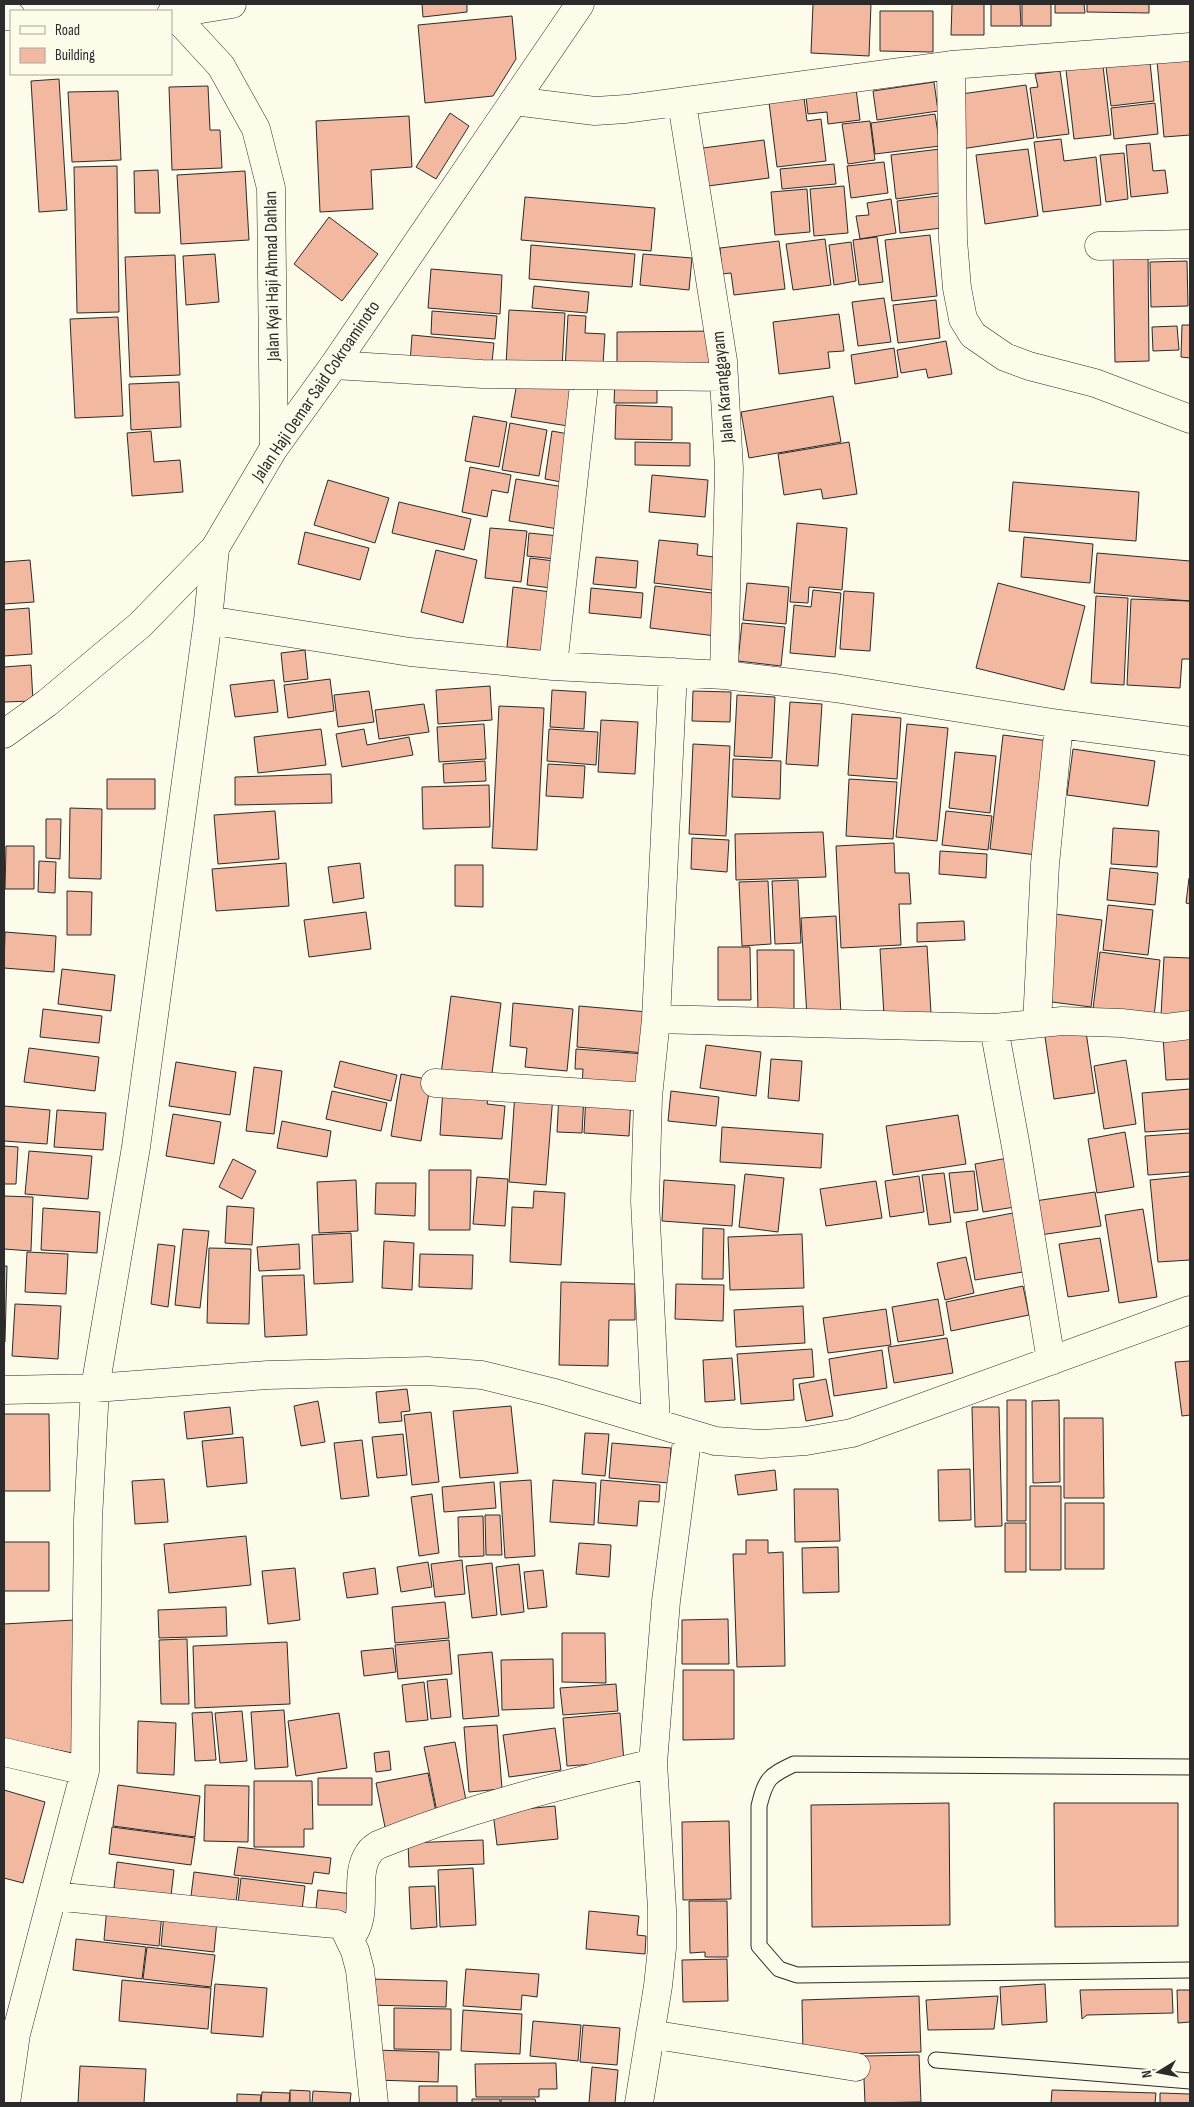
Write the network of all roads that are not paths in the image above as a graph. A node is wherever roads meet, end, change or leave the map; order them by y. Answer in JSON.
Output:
{"nodes":[{"id":1,"x":232,"y":4,"type":"edge"},
{"id":2,"x":580,"y":4,"type":"edge"},
{"id":3,"x":172,"y":14,"type":"edge"},
{"id":4,"x":1190,"y":46,"type":"edge"},
{"id":5,"x":951,"y":65,"type":"junction"},
{"id":6,"x":514,"y":101,"type":"junction"},
{"id":7,"x":682,"y":103,"type":"junction"},
{"id":8,"x":1190,"y":244,"type":"edge"},
{"id":9,"x":1099,"y":246,"type":"dead end"},
{"id":10,"x":334,"y":365,"type":"junction"},
{"id":11,"x":585,"y":376,"type":"junction"},
{"id":12,"x":724,"y":377,"type":"junction"},
{"id":13,"x":1190,"y":419,"type":"edge"},
{"id":14,"x":274,"y":448,"type":"junction"},
{"id":15,"x":215,"y":548,"type":"junction"},
{"id":16,"x":208,"y":620,"type":"junction"},
{"id":17,"x":553,"y":666,"type":"junction"},
{"id":18,"x":673,"y":672,"type":"junction"},
{"id":19,"x":724,"y":675,"type":"junction"},
{"id":20,"x":1060,"y":724,"type":"junction"},
{"id":21,"x":4,"y":734,"type":"edge"},
{"id":22,"x":1190,"y":741,"type":"edge"},
{"id":23,"x":656,"y":1019,"type":"junction"},
{"id":24,"x":1037,"y":1023,"type":"junction"},
{"id":25,"x":1190,"y":1025,"type":"edge"},
{"id":26,"x":994,"y":1028,"type":"junction"},
{"id":27,"x":435,"y":1083,"type":"dead end"},
{"id":28,"x":648,"y":1097,"type":"junction"},
{"id":29,"x":1190,"y":1310,"type":"edge"},
{"id":30,"x":1051,"y":1361,"type":"junction"},
{"id":31,"x":95,"y":1388,"type":"junction"},
{"id":32,"x":4,"y":1390,"type":"edge"},
{"id":33,"x":656,"y":1424,"type":"junction"},
{"id":34,"x":688,"y":1433,"type":"junction"},
{"id":35,"x":4,"y":1752,"type":"edge"},
{"id":36,"x":653,"y":1763,"type":"junction"},
{"id":37,"x":1190,"y":1767,"type":"edge"},
{"id":38,"x":85,"y":1772,"type":"junction"},
{"id":39,"x":53,"y":1896,"type":"junction"},
{"id":40,"x":350,"y":1938,"type":"junction"},
{"id":41,"x":1190,"y":1970,"type":"edge"},
{"id":42,"x":10,"y":2034,"type":"edge"},
{"id":43,"x":650,"y":2034,"type":"junction"},
{"id":44,"x":936,"y":2060,"type":"dead end"},
{"id":45,"x":856,"y":2067,"type":"dead end"},
{"id":46,"x":1190,"y":2081,"type":"edge"},
{"id":47,"x":6,"y":2103,"type":"edge"},
{"id":48,"x":374,"y":2103,"type":"edge"},
{"id":49,"x":639,"y":2103,"type":"edge"}],
"edges":[{"from":1,"to":3,"type":"street"},
{"from":2,"to":6,"type":"street","name":"Jalan Haji Oemar Said Cokroaminoto"},
{"from":3,"to":14,"type":"street","name":"Jalan Kyai Haji Ahmad Dahlan"},
{"from":4,"to":5,"type":"street"},
{"from":5,"to":7,"type":"street"},
{"from":5,"to":13,"type":"street"},
{"from":6,"to":7,"type":"street"},
{"from":6,"to":10,"type":"street","name":"Jalan Haji Oemar Said Cokroaminoto"},
{"from":7,"to":12,"type":"street","name":"Jalan Karanggayam"},
{"from":8,"to":9,"type":"street"},
{"from":10,"to":11,"type":"street"},
{"from":10,"to":14,"type":"street","name":"Jalan Haji Oemar Said Cokroaminoto"},
{"from":11,"to":12,"type":"street"},
{"from":11,"to":17,"type":"street"},
{"from":12,"to":19,"type":"street","name":"Jalan Karanggayam"},
{"from":14,"to":15,"type":"street","name":"Jalan Haji Oemar Said Cokroaminoto"},
{"from":15,"to":16,"type":"street"},
{"from":15,"to":21,"type":"street","name":"Jalan Haji Oemar Said Cokroaminoto"},
{"from":16,"to":17,"type":"street"},
{"from":16,"to":31,"type":"street"},
{"from":17,"to":18,"type":"street"},
{"from":18,"to":19,"type":"street"},
{"from":18,"to":23,"type":"street"},
{"from":19,"to":20,"type":"street"},
{"from":20,"to":22,"type":"street"},
{"from":20,"to":24,"type":"street"},
{"from":23,"to":26,"type":"street"},
{"from":23,"to":28,"type":"street"},
{"from":24,"to":25,"type":"street"},
{"from":24,"to":26,"type":"street"},
{"from":26,"to":30,"type":"street"},
{"from":27,"to":28,"type":"street"},
{"from":28,"to":33,"type":"street"},
{"from":29,"to":30,"type":"street"},
{"from":30,"to":34,"type":"street"},
{"from":31,"to":32,"type":"street"},
{"from":31,"to":33,"type":"street"},
{"from":31,"to":38,"type":"street"},
{"from":33,"to":34,"type":"street"},
{"from":34,"to":36,"type":"street"},
{"from":35,"to":38,"type":"street"},
{"from":36,"to":40,"type":"street"},
{"from":36,"to":43,"type":"street"},
{"from":37,"to":41,"type":"lane"},
{"from":38,"to":39,"type":"street"},
{"from":39,"to":40,"type":"street"},
{"from":39,"to":42,"type":"street"},
{"from":40,"to":48,"type":"street"},
{"from":42,"to":47,"type":"street"},
{"from":43,"to":45,"type":"street"},
{"from":43,"to":49,"type":"street"},
{"from":44,"to":46,"type":"lane"}]}
